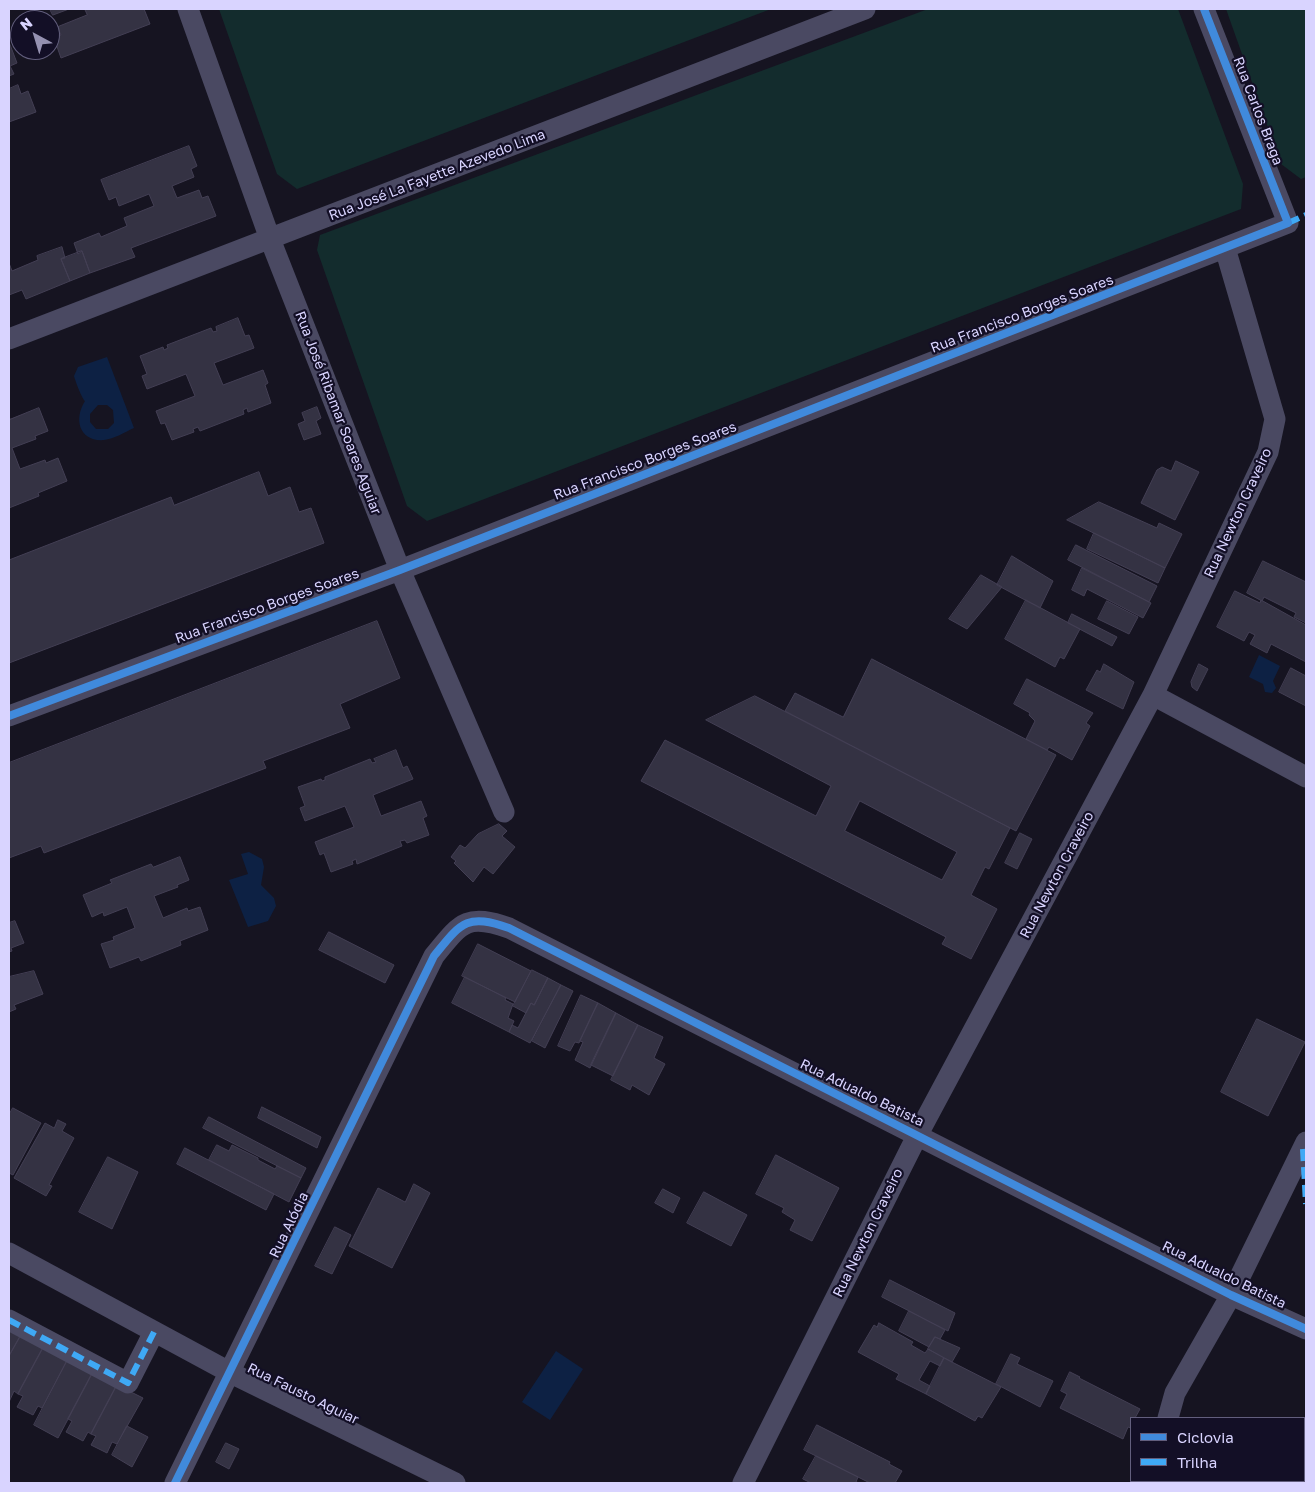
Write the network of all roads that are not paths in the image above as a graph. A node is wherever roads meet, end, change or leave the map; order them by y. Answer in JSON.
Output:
{"nodes":[{"id":1,"x":188,"y":9,"type":"edge"},
{"id":2,"x":865,"y":9,"type":"edge"},
{"id":3,"x":1204,"y":9,"type":"edge"},
{"id":4,"x":1288,"y":223,"type":"joint"},
{"id":5,"x":270,"y":239,"type":"junction"},
{"id":6,"x":1226,"y":248,"type":"junction"},
{"id":7,"x":9,"y":339,"type":"edge"},
{"id":8,"x":400,"y":570,"type":"junction"},
{"id":9,"x":1153,"y":695,"type":"junction"},
{"id":10,"x":9,"y":716,"type":"edge"},
{"id":11,"x":1306,"y":778,"type":"edge"},
{"id":12,"x":504,"y":812,"type":"dead end"},
{"id":13,"x":424,"y":976,"type":"joint"},
{"id":14,"x":918,"y":1134,"type":"junction"},
{"id":15,"x":1306,"y":1142,"type":"edge"},
{"id":16,"x":9,"y":1253,"type":"edge"},
{"id":17,"x":1231,"y":1295,"type":"junction"},
{"id":18,"x":9,"y":1320,"type":"edge"},
{"id":19,"x":1306,"y":1329,"type":"edge"},
{"id":20,"x":154,"y":1332,"type":"junction"},
{"id":21,"x":231,"y":1373,"type":"junction"},
{"id":22,"x":1168,"y":1417,"type":"edge"},
{"id":23,"x":175,"y":1483,"type":"edge"},
{"id":24,"x":455,"y":1483,"type":"edge"},
{"id":25,"x":744,"y":1483,"type":"edge"}],
"edges":[{"from":1,"to":5,"type":"street","name":"Rua José Ribamar Soares Aguiar"},
{"from":2,"to":5,"type":"street","name":"Rua José La Fayette Azevedo Lima"},
{"from":3,"to":4,"type":"street","name":"Rua Carlos Braga"},
{"from":4,"to":6,"type":"street","name":"Rua Francisco Borges Soares"},
{"from":5,"to":7,"type":"street","name":"Rua José La Fayette Azevedo Lima"},
{"from":5,"to":8,"type":"street","name":"Rua José Ribamar Soares Aguiar"},
{"from":6,"to":8,"type":"street","name":"Rua Francisco Borges Soares"},
{"from":6,"to":9,"type":"street","name":"Rua Newton Craveiro"},
{"from":8,"to":10,"type":"street","name":"Rua Francisco Borges Soares"},
{"from":8,"to":12,"type":"street","name":"Rua José Ribamar Soares Aguiar"},
{"from":9,"to":11,"type":"street"},
{"from":9,"to":14,"type":"street","name":"Rua Newton Craveiro"},
{"from":13,"to":14,"type":"street","name":"Rua Adualdo Batista"},
{"from":13,"to":21,"type":"street","name":"Rua Alódia"},
{"from":14,"to":17,"type":"street","name":"Rua Adualdo Batista"},
{"from":14,"to":25,"type":"street","name":"Rua Newton Craveiro"},
{"from":15,"to":17,"type":"street"},
{"from":16,"to":20,"type":"street","name":"Rua Fausto Aguiar"},
{"from":17,"to":19,"type":"street","name":"Rua Adualdo Batista"},
{"from":17,"to":22,"type":"street"},
{"from":18,"to":20,"type":"street"},
{"from":20,"to":21,"type":"street","name":"Rua Fausto Aguiar"},
{"from":21,"to":23,"type":"street","name":"Rua Alódia"},
{"from":21,"to":24,"type":"street","name":"Rua Fausto Aguiar"}]}
